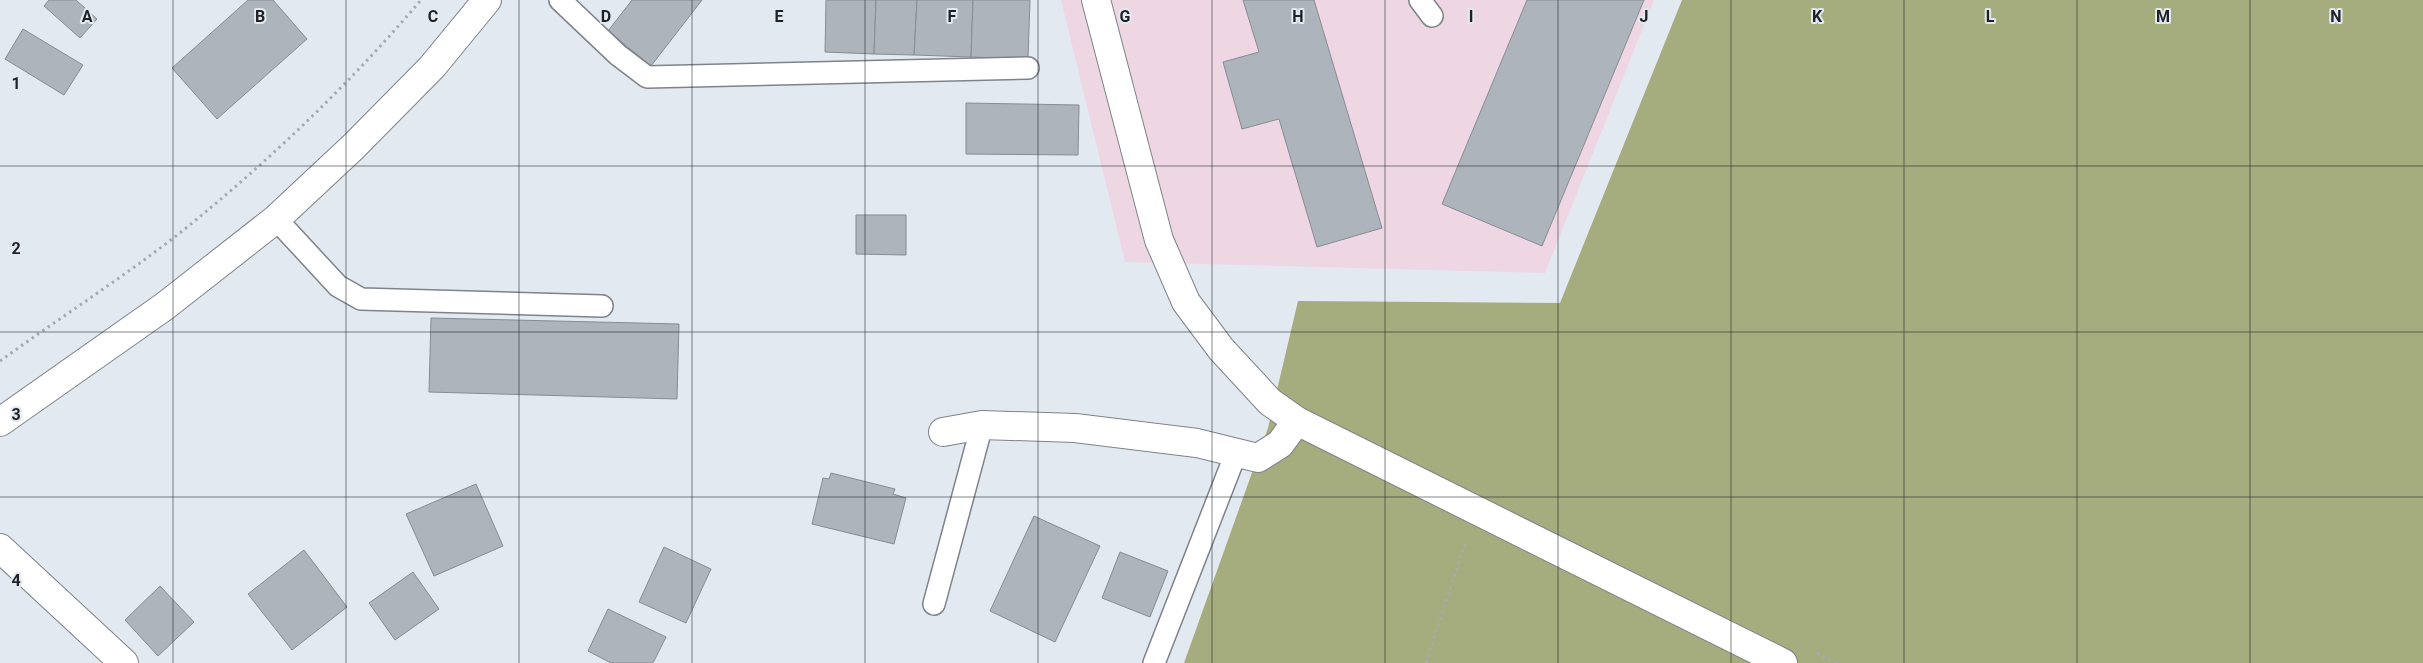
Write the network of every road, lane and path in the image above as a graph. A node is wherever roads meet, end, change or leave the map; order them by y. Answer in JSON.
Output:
{"nodes":[{"id":1,"x":421,"y":0,"type":"edge"},
{"id":2,"x":487,"y":0,"type":"edge"},
{"id":3,"x":560,"y":0,"type":"edge"},
{"id":4,"x":1096,"y":0,"type":"edge"},
{"id":5,"x":1028,"y":68,"type":"dead end"},
{"id":6,"x":276,"y":219,"type":"junction"},
{"id":7,"x":602,"y":306,"type":"dead end"},
{"id":8,"x":0,"y":361,"type":"edge"},
{"id":9,"x":1297,"y":421,"type":"junction"},
{"id":10,"x":0,"y":422,"type":"edge"},
{"id":11,"x":982,"y":425,"type":"junction"},
{"id":12,"x":943,"y":432,"type":"dead end"},
{"id":13,"x":1236,"y":453,"type":"junction"},
{"id":14,"x":1476,"y":510,"type":"junction"},
{"id":15,"x":0,"y":548,"type":"edge"},
{"id":16,"x":934,"y":604,"type":"dead end"},
{"id":17,"x":1810,"y":650,"type":"dead end"},
{"id":18,"x":124,"y":663,"type":"edge"},
{"id":19,"x":1154,"y":663,"type":"edge"},
{"id":20,"x":1426,"y":663,"type":"edge"},
{"id":21,"x":1783,"y":663,"type":"edge"},
{"id":22,"x":1837,"y":663,"type":"edge"}],
"edges":[{"from":1,"to":8,"type":"path"},
{"from":2,"to":6,"type":"street"},
{"from":3,"to":5,"type":"lane"},
{"from":4,"to":9,"type":"street"},
{"from":6,"to":7,"type":"lane"},
{"from":6,"to":10,"type":"street"},
{"from":9,"to":13,"type":"street"},
{"from":9,"to":14,"type":"street"},
{"from":11,"to":12,"type":"street"},
{"from":11,"to":13,"type":"street"},
{"from":11,"to":16,"type":"lane"},
{"from":13,"to":19,"type":"lane"},
{"from":14,"to":20,"type":"path"},
{"from":14,"to":21,"type":"street"},
{"from":15,"to":18,"type":"street"},
{"from":17,"to":22,"type":"path"}]}
